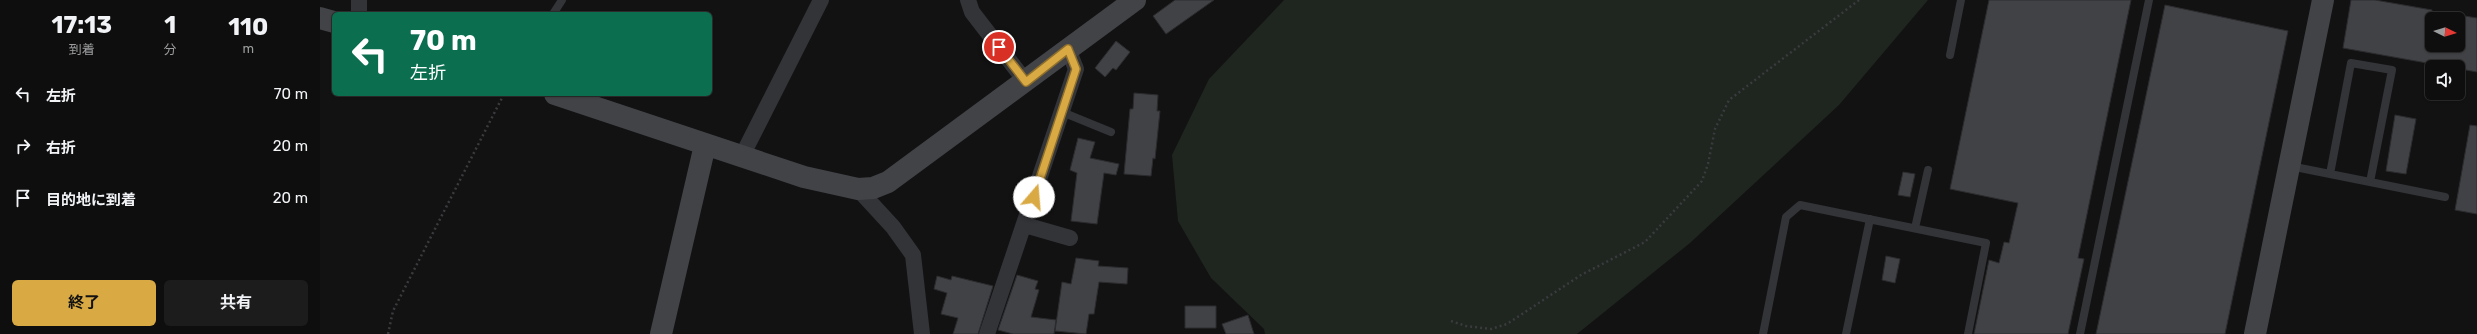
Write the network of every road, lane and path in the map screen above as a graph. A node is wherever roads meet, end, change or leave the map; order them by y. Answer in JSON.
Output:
{"nodes":[{"id":1,"x":359,"y":0,"type":"edge"},
{"id":2,"x":562,"y":0,"type":"edge"},
{"id":3,"x":821,"y":0,"type":"edge"},
{"id":4,"x":968,"y":0,"type":"edge"},
{"id":5,"x":1135,"y":0,"type":"edge"},
{"id":6,"x":1859,"y":0,"type":"edge"},
{"id":7,"x":1961,"y":0,"type":"edge"},
{"id":8,"x":2149,"y":0,"type":"edge"},
{"id":9,"x":2323,"y":0,"type":"edge"},
{"id":10,"x":359,"y":12,"type":"edge"},
{"id":11,"x":555,"y":12,"type":"edge"},
{"id":12,"x":320,"y":18,"type":"edge"},
{"id":13,"x":332,"y":21,"type":"edge"},
{"id":14,"x":1068,"y":49,"type":"junction"},
{"id":15,"x":1950,"y":55,"type":"dead end"},
{"id":16,"x":1026,"y":82,"type":"junction"},
{"id":17,"x":503,"y":96,"type":"edge"},
{"id":18,"x":561,"y":96,"type":"edge"},
{"id":19,"x":1062,"y":112,"type":"junction"},
{"id":20,"x":1111,"y":132,"type":"dead end"},
{"id":21,"x":706,"y":145,"type":"junction"},
{"id":22,"x":742,"y":156,"type":"junction"},
{"id":23,"x":2289,"y":166,"type":"junction"},
{"id":24,"x":1928,"y":170,"type":"dead end"},
{"id":25,"x":2330,"y":174,"type":"junction"},
{"id":26,"x":2370,"y":182,"type":"junction"},
{"id":27,"x":858,"y":189,"type":"junction"},
{"id":28,"x":2445,"y":197,"type":"dead end"},
{"id":29,"x":1870,"y":219,"type":"junction"},
{"id":30,"x":1025,"y":225,"type":"junction"},
{"id":31,"x":1915,"y":228,"type":"junction"},
{"id":32,"x":1070,"y":238,"type":"dead end"},
{"id":33,"x":1451,"y":321,"type":"dead end"},
{"id":34,"x":388,"y":334,"type":"edge"},
{"id":35,"x":661,"y":334,"type":"edge"},
{"id":36,"x":922,"y":334,"type":"edge"},
{"id":37,"x":987,"y":334,"type":"edge"},
{"id":38,"x":1763,"y":334,"type":"edge"},
{"id":39,"x":1848,"y":334,"type":"edge"},
{"id":40,"x":1968,"y":334,"type":"edge"},
{"id":41,"x":2080,"y":334,"type":"edge"},
{"id":42,"x":2255,"y":334,"type":"edge"}],
"edges":[{"from":1,"to":10,"type":"street"},
{"from":2,"to":11,"type":"lane"},
{"from":3,"to":22,"type":"street"},
{"from":4,"to":16,"type":"street"},
{"from":5,"to":14,"type":"street"},
{"from":6,"to":33,"type":"path"},
{"from":7,"to":15,"type":"lane"},
{"from":8,"to":41,"type":"lane"},
{"from":9,"to":23,"type":"street"},
{"from":12,"to":13,"type":"street"},
{"from":14,"to":16,"type":"street"},
{"from":14,"to":19,"type":"street"},
{"from":16,"to":27,"type":"street"},
{"from":17,"to":34,"type":"path"},
{"from":18,"to":21,"type":"street"},
{"from":19,"to":20,"type":"lane"},
{"from":19,"to":30,"type":"street"},
{"from":21,"to":22,"type":"street"},
{"from":21,"to":35,"type":"street"},
{"from":22,"to":27,"type":"street"},
{"from":23,"to":25,"type":"lane"},
{"from":23,"to":42,"type":"street"},
{"from":24,"to":31,"type":"lane"},
{"from":25,"to":26,"type":"lane"},
{"from":25,"to":26,"type":"lane"},
{"from":26,"to":28,"type":"lane"},
{"from":27,"to":36,"type":"street"},
{"from":29,"to":31,"type":"lane"},
{"from":29,"to":38,"type":"lane"},
{"from":29,"to":39,"type":"lane"},
{"from":30,"to":32,"type":"street"},
{"from":30,"to":37,"type":"street"},
{"from":31,"to":40,"type":"lane"}]}
